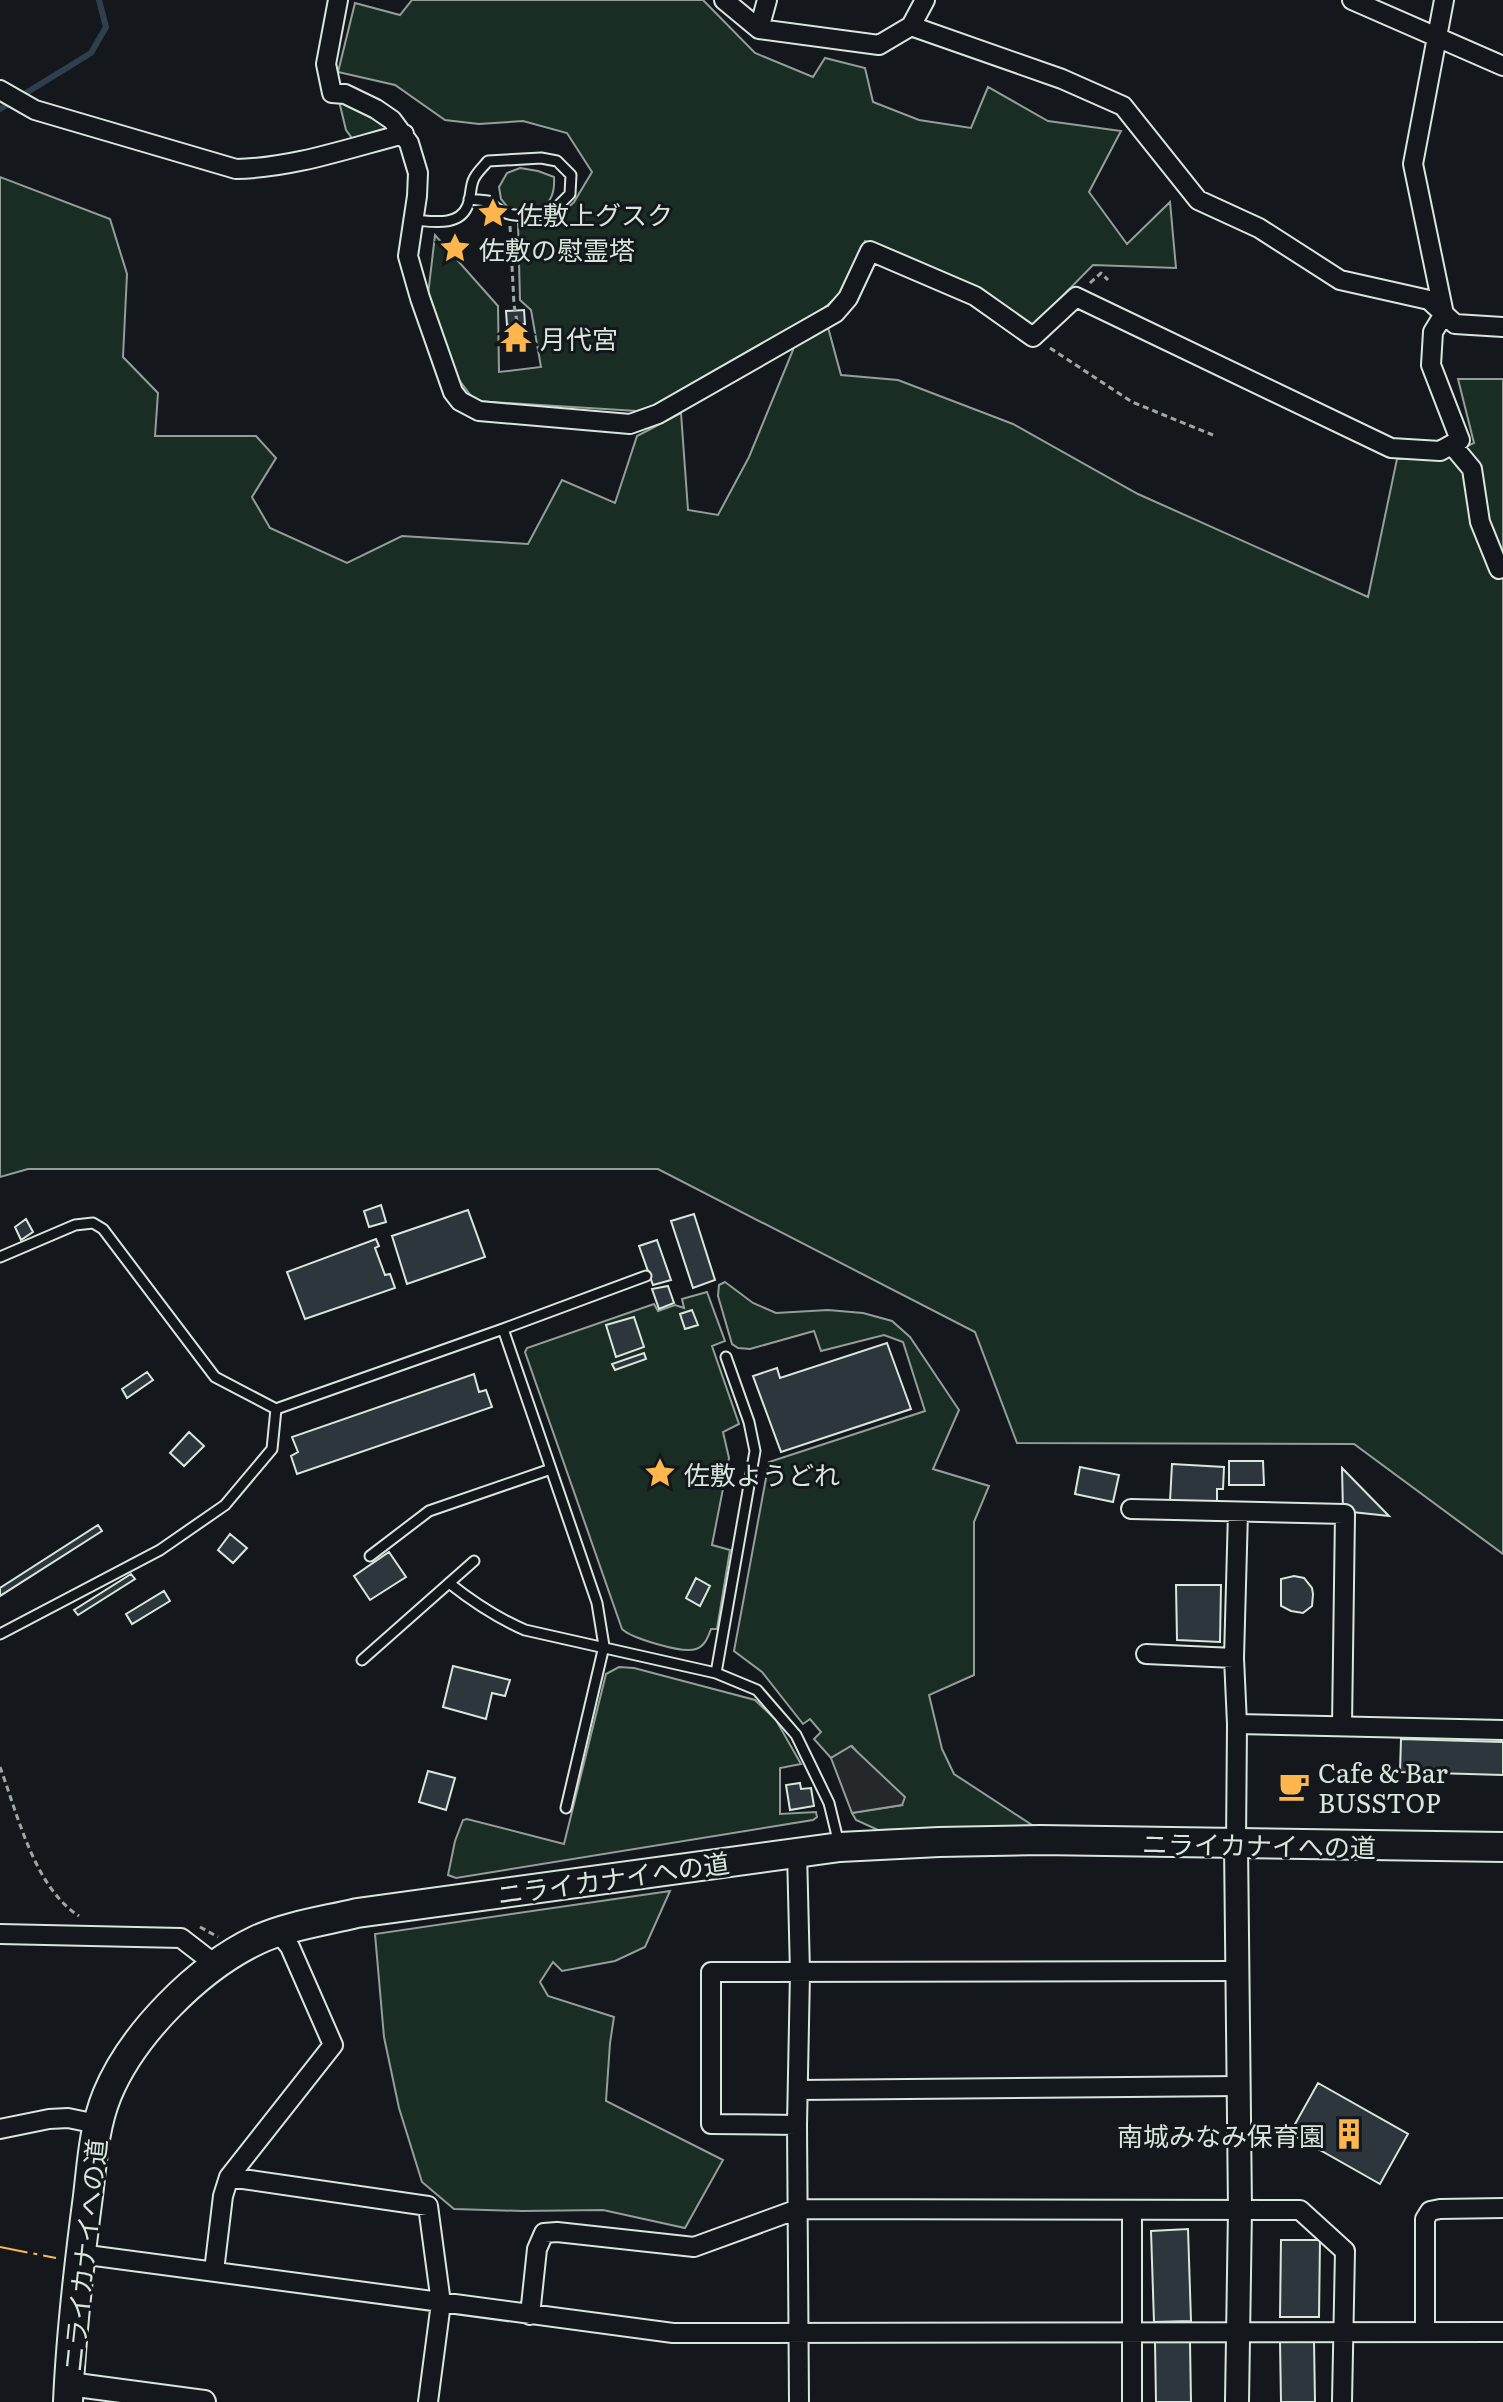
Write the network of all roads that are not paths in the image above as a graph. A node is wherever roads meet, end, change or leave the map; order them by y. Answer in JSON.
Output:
{"nodes":[{"id":1,"x":338,"y":0,"type":"edge"},
{"id":2,"x":724,"y":0,"type":"edge"},
{"id":3,"x":767,"y":0,"type":"edge"},
{"id":4,"x":925,"y":0,"type":"edge"},
{"id":5,"x":1352,"y":0,"type":"edge"},
{"id":6,"x":1444,"y":0,"type":"edge"},
{"id":7,"x":911,"y":26,"type":"junction"},
{"id":8,"x":759,"y":29,"type":"junction"},
{"id":9,"x":1437,"y":36,"type":"junction"},
{"id":10,"x":1503,"y":66,"type":"edge"},
{"id":11,"x":2,"y":91,"type":"edge"},
{"id":12,"x":404,"y":134,"type":"junction"},
{"id":13,"x":469,"y":199,"type":"junction"},
{"id":14,"x":414,"y":220,"type":"junction"},
{"id":15,"x":1444,"y":314,"type":"junction"},
{"id":16,"x":1503,"y":327,"type":"edge"},
{"id":17,"x":1452,"y":445,"type":"junction"},
{"id":18,"x":1499,"y":569,"type":"dead end"},
{"id":19,"x":0,"y":1257,"type":"edge"},
{"id":20,"x":646,"y":1276,"type":"dead end"},
{"id":21,"x":503,"y":1329,"type":"junction"},
{"id":22,"x":726,"y":1357,"type":"dead end"},
{"id":23,"x":276,"y":1409,"type":"junction"},
{"id":24,"x":551,"y":1469,"type":"junction"},
{"id":25,"x":1131,"y":1509,"type":"dead end"},
{"id":26,"x":1238,"y":1512,"type":"junction"},
{"id":27,"x":370,"y":1556,"type":"dead end"},
{"id":28,"x":474,"y":1561,"type":"dead end"},
{"id":29,"x":449,"y":1583,"type":"junction"},
{"id":30,"x":0,"y":1634,"type":"edge"},
{"id":31,"x":604,"y":1646,"type":"junction"},
{"id":32,"x":1146,"y":1654,"type":"dead end"},
{"id":33,"x":1234,"y":1658,"type":"junction"},
{"id":34,"x":362,"y":1660,"type":"dead end"},
{"id":35,"x":716,"y":1673,"type":"junction"},
{"id":36,"x":1237,"y":1724,"type":"junction"},
{"id":37,"x":1342,"y":1726,"type":"junction"},
{"id":38,"x":1503,"y":1730,"type":"edge"},
{"id":39,"x":566,"y":1808,"type":"dead end"},
{"id":40,"x":1236,"y":1844,"type":"junction"},
{"id":41,"x":840,"y":1847,"type":"junction"},
{"id":42,"x":1503,"y":1847,"type":"edge"},
{"id":43,"x":797,"y":1852,"type":"junction"},
{"id":44,"x":278,"y":1932,"type":"junction"},
{"id":45,"x":2,"y":1937,"type":"edge"},
{"id":46,"x":218,"y":1952,"type":"junction"},
{"id":47,"x":1237,"y":1971,"type":"junction"},
{"id":48,"x":800,"y":1973,"type":"junction"},
{"id":49,"x":1239,"y":2086,"type":"junction"},
{"id":50,"x":798,"y":2090,"type":"junction"},
{"id":51,"x":97,"y":2124,"type":"junction"},
{"id":52,"x":797,"y":2125,"type":"junction"},
{"id":53,"x":0,"y":2129,"type":"edge"},
{"id":54,"x":229,"y":2177,"type":"junction"},
{"id":55,"x":1503,"y":2208,"type":"edge"},
{"id":56,"x":798,"y":2209,"type":"junction"},
{"id":57,"x":1132,"y":2210,"type":"junction"},
{"id":58,"x":1240,"y":2210,"type":"junction"},
{"id":59,"x":80,"y":2254,"type":"junction"},
{"id":60,"x":214,"y":2271,"type":"junction"},
{"id":61,"x":441,"y":2303,"type":"junction"},
{"id":62,"x":530,"y":2315,"type":"junction"},
{"id":63,"x":1237,"y":2331,"type":"junction"},
{"id":64,"x":1342,"y":2331,"type":"junction"},
{"id":65,"x":799,"y":2332,"type":"junction"},
{"id":66,"x":1132,"y":2332,"type":"junction"},
{"id":67,"x":1425,"y":2332,"type":"junction"},
{"id":68,"x":1503,"y":2332,"type":"edge"},
{"id":69,"x":68,"y":2393,"type":"edge"},
{"id":70,"x":204,"y":2402,"type":"edge"},
{"id":71,"x":428,"y":2402,"type":"edge"},
{"id":72,"x":799,"y":2402,"type":"edge"},
{"id":73,"x":1132,"y":2402,"type":"edge"},
{"id":74,"x":1237,"y":2402,"type":"edge"},
{"id":75,"x":1342,"y":2402,"type":"edge"}],
"edges":[{"from":1,"to":12,"type":"street"},
{"from":2,"to":8,"type":"street"},
{"from":3,"to":8,"type":"street"},
{"from":4,"to":7,"type":"street"},
{"from":5,"to":9,"type":"street"},
{"from":6,"to":9,"type":"street"},
{"from":7,"to":8,"type":"street"},
{"from":7,"to":15,"type":"street"},
{"from":9,"to":10,"type":"street"},
{"from":9,"to":15,"type":"street"},
{"from":11,"to":12,"type":"street"},
{"from":12,"to":14,"type":"street"},
{"from":13,"to":13,"type":"lane"},
{"from":13,"to":14,"type":"lane"},
{"from":14,"to":17,"type":"street"},
{"from":15,"to":16,"type":"street"},
{"from":15,"to":17,"type":"street"},
{"from":17,"to":18,"type":"street"},
{"from":19,"to":23,"type":"lane"},
{"from":20,"to":21,"type":"lane"},
{"from":21,"to":23,"type":"lane"},
{"from":21,"to":24,"type":"lane"},
{"from":22,"to":35,"type":"lane"},
{"from":23,"to":30,"type":"lane"},
{"from":24,"to":27,"type":"lane"},
{"from":24,"to":31,"type":"lane"},
{"from":25,"to":26,"type":"street"},
{"from":26,"to":33,"type":"street"},
{"from":26,"to":37,"type":"street"},
{"from":28,"to":29,"type":"lane"},
{"from":29,"to":31,"type":"lane"},
{"from":29,"to":34,"type":"lane"},
{"from":31,"to":35,"type":"lane"},
{"from":31,"to":39,"type":"lane"},
{"from":32,"to":33,"type":"street"},
{"from":33,"to":36,"type":"street"},
{"from":35,"to":41,"type":"lane"},
{"from":36,"to":37,"type":"street"},
{"from":36,"to":40,"type":"street"},
{"from":37,"to":38,"type":"street"},
{"from":40,"to":41,"type":"main road","name":"ニライカナイへの道"},
{"from":40,"to":42,"type":"main road","name":"ニライカナイへの道"},
{"from":40,"to":47,"type":"street"},
{"from":41,"to":43,"type":"main road","name":"ニライカナイへの道"},
{"from":43,"to":44,"type":"main road","name":"ニライカナイへの道"},
{"from":43,"to":48,"type":"street"},
{"from":44,"to":46,"type":"main road","name":"ニライカナイへの道"},
{"from":44,"to":54,"type":"street"},
{"from":45,"to":46,"type":"street"},
{"from":46,"to":51,"type":"main road","name":"ニライカナイへの道"},
{"from":47,"to":48,"type":"street"},
{"from":47,"to":49,"type":"street"},
{"from":48,"to":50,"type":"street"},
{"from":48,"to":52,"type":"street"},
{"from":49,"to":50,"type":"street"},
{"from":49,"to":58,"type":"street"},
{"from":50,"to":52,"type":"street"},
{"from":51,"to":53,"type":"street"},
{"from":51,"to":59,"type":"main road","name":"ニライカナイへの道"},
{"from":52,"to":56,"type":"street"},
{"from":54,"to":60,"type":"street"},
{"from":54,"to":61,"type":"street"},
{"from":55,"to":67,"type":"street"},
{"from":56,"to":57,"type":"street"},
{"from":56,"to":62,"type":"street"},
{"from":56,"to":65,"type":"street"},
{"from":57,"to":58,"type":"street"},
{"from":57,"to":66,"type":"street"},
{"from":58,"to":63,"type":"street"},
{"from":58,"to":64,"type":"street"},
{"from":59,"to":60,"type":"street"},
{"from":59,"to":69,"type":"main road","name":"ニライカナイへの道"},
{"from":60,"to":61,"type":"street"},
{"from":61,"to":62,"type":"street"},
{"from":61,"to":71,"type":"street"},
{"from":62,"to":65,"type":"street"},
{"from":63,"to":64,"type":"street"},
{"from":63,"to":66,"type":"street"},
{"from":63,"to":74,"type":"street"},
{"from":64,"to":67,"type":"street"},
{"from":64,"to":75,"type":"street"},
{"from":65,"to":66,"type":"street"},
{"from":65,"to":72,"type":"street"},
{"from":66,"to":73,"type":"street"},
{"from":67,"to":68,"type":"street"},
{"from":69,"to":70,"type":"street"}]}
